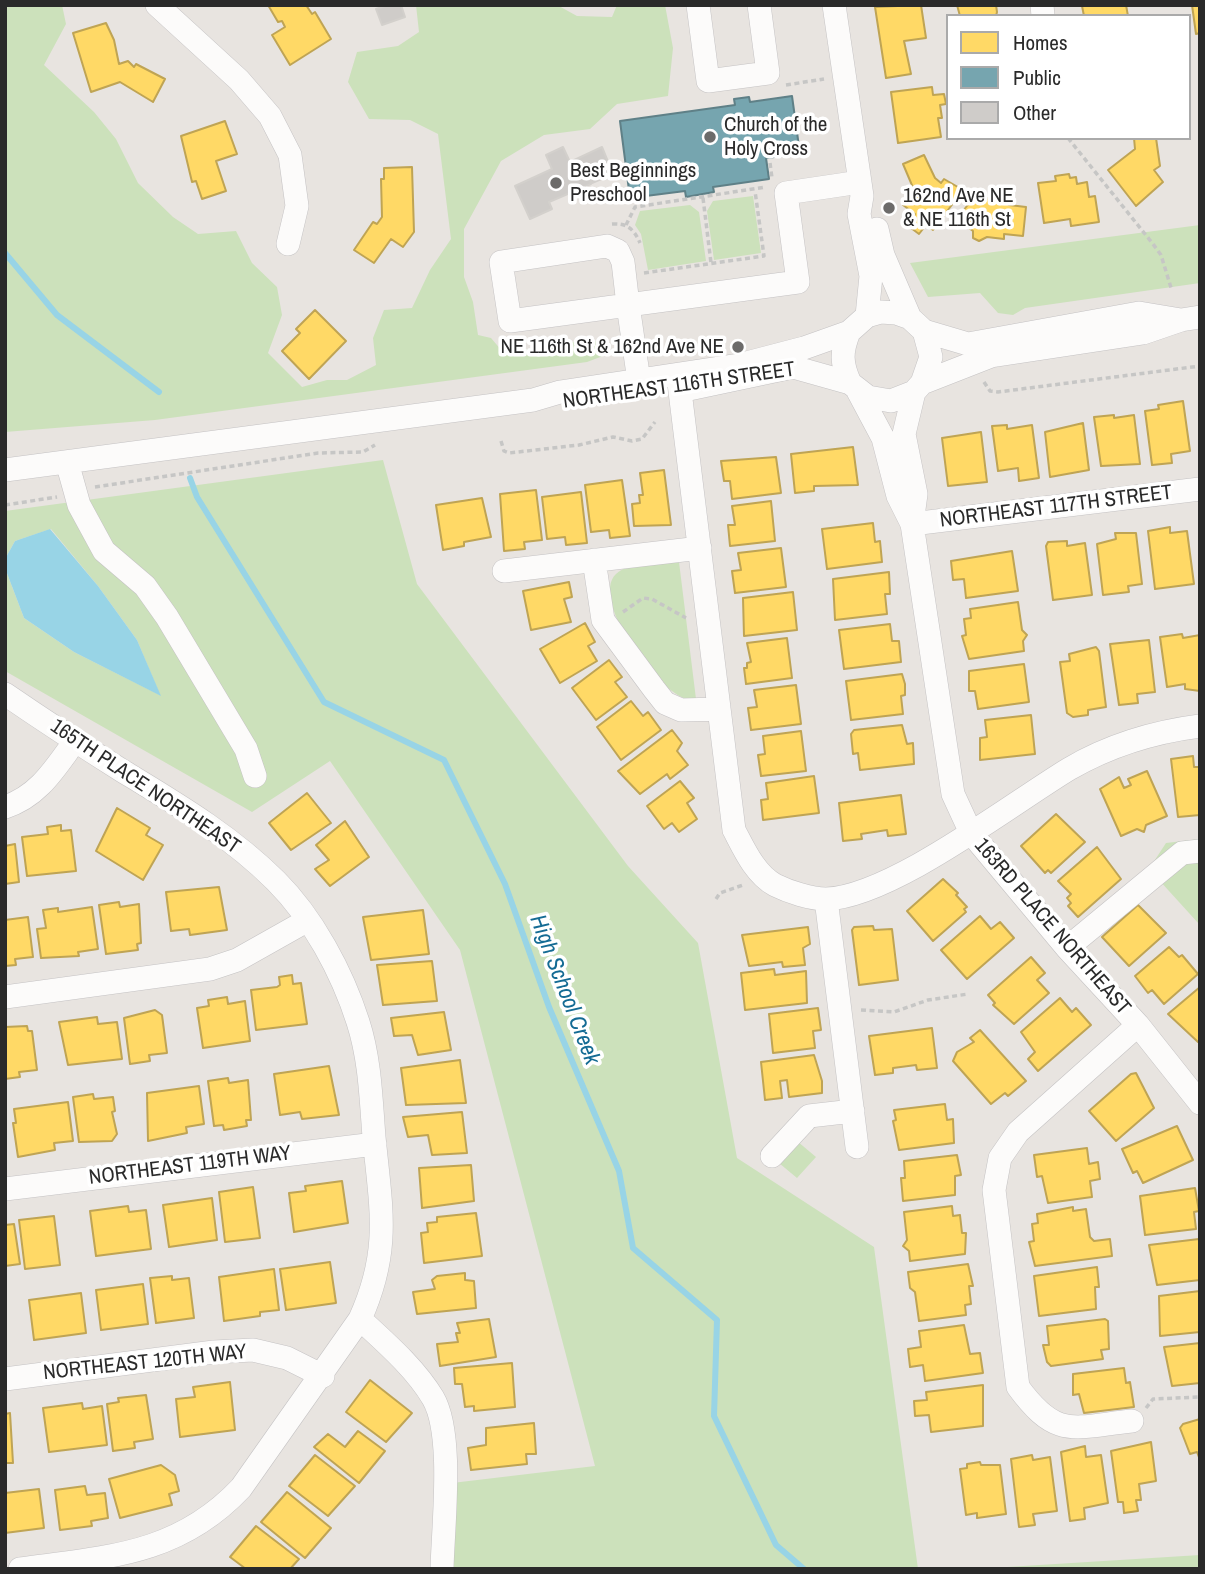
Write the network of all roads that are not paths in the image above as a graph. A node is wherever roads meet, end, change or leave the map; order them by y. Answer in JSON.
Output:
{"nodes":[{"id":1,"x":157,"y":5,"type":"edge"},
{"id":2,"x":698,"y":5,"type":"edge"},
{"id":3,"x":759,"y":5,"type":"edge"},
{"id":4,"x":834,"y":5,"type":"edge"},
{"id":5,"x":861,"y":189,"type":"junction"},
{"id":6,"x":288,"y":244,"type":"dead end"},
{"id":7,"x":628,"y":305,"type":"junction"},
{"id":8,"x":867,"y":316,"type":"junction"},
{"id":9,"x":1190,"y":319,"type":"edge"},
{"id":10,"x":917,"y":325,"type":"junction"},
{"id":11,"x":849,"y":332,"type":"junction"},
{"id":12,"x":639,"y":381,"type":"junction"},
{"id":13,"x":679,"y":383,"type":"junction"},
{"id":14,"x":854,"y":387,"type":"junction"},
{"id":15,"x":918,"y":387,"type":"junction"},
{"id":16,"x":533,"y":400,"type":"junction"},
{"id":17,"x":67,"y":462,"type":"junction"},
{"id":18,"x":5,"y":470,"type":"edge"},
{"id":19,"x":1200,"y":489,"type":"edge"},
{"id":20,"x":912,"y":524,"type":"junction"},
{"id":21,"x":700,"y":548,"type":"junction"},
{"id":22,"x":594,"y":560,"type":"junction"},
{"id":23,"x":504,"y":571,"type":"dead end"},
{"id":24,"x":5,"y":694,"type":"edge"},
{"id":25,"x":718,"y":709,"type":"junction"},
{"id":26,"x":1200,"y":726,"type":"edge"},
{"id":27,"x":75,"y":741,"type":"junction"},
{"id":28,"x":255,"y":776,"type":"dead end"},
{"id":29,"x":5,"y":807,"type":"edge"},
{"id":30,"x":971,"y":833,"type":"junction"},
{"id":31,"x":1200,"y":851,"type":"edge"},
{"id":32,"x":826,"y":899,"type":"junction"},
{"id":33,"x":308,"y":920,"type":"junction"},
{"id":34,"x":1067,"y":948,"type":"junction"},
{"id":35,"x":5,"y":997,"type":"edge"},
{"id":36,"x":1138,"y":1025,"type":"junction"},
{"id":37,"x":1200,"y":1103,"type":"edge"},
{"id":38,"x":853,"y":1111,"type":"junction"},
{"id":39,"x":375,"y":1143,"type":"junction"},
{"id":40,"x":857,"y":1147,"type":"dead end"},
{"id":41,"x":772,"y":1156,"type":"dead end"},
{"id":42,"x":5,"y":1189,"type":"edge"},
{"id":43,"x":360,"y":1319,"type":"junction"},
{"id":44,"x":323,"y":1376,"type":"junction"},
{"id":45,"x":5,"y":1379,"type":"edge"},
{"id":46,"x":1137,"y":1420,"type":"road end"},
{"id":47,"x":20,"y":1569,"type":"edge"},
{"id":48,"x":442,"y":1569,"type":"edge"}],
"edges":[{"from":1,"to":6,"type":"street"},
{"from":2,"to":3,"type":"street"},
{"from":4,"to":5,"type":"street"},
{"from":5,"to":7,"type":"street"},
{"from":5,"to":8,"type":"street"},
{"from":5,"to":10,"type":"street"},
{"from":7,"to":7,"type":"street"},
{"from":7,"to":12,"type":"street"},
{"from":8,"to":10,"type":"street","name":"NORTHEAST 116TH STREET"},
{"from":8,"to":11,"type":"street","name":"NORTHEAST 116TH STREET"},
{"from":9,"to":10,"type":"street","name":"NORTHEAST 116TH STREET"},
{"from":9,"to":15,"type":"street","name":"NORTHEAST 116TH STREET"},
{"from":10,"to":15,"type":"street"},
{"from":11,"to":13,"type":"street","name":"NORTHEAST 116TH STREET"},
{"from":11,"to":14,"type":"street"},
{"from":12,"to":13,"type":"street","name":"NORTHEAST 116TH STREET"},
{"from":12,"to":16,"type":"street","name":"NORTHEAST 116TH STREET"},
{"from":13,"to":14,"type":"street","name":"NORTHEAST 116TH STREET"},
{"from":13,"to":16,"type":"street","name":"NORTHEAST 116TH STREET"},
{"from":13,"to":21,"type":"street"},
{"from":14,"to":15,"type":"street","name":"NORTHEAST 116TH STREET"},
{"from":14,"to":20,"type":"street","name":"163RD PLACE NORTHEAST"},
{"from":15,"to":20,"type":"street","name":"163RD PLACE NORTHEAST"},
{"from":16,"to":17,"type":"street","name":"NORTHEAST 116TH STREET"},
{"from":17,"to":18,"type":"street","name":"NORTHEAST 116TH STREET"},
{"from":17,"to":28,"type":"street"},
{"from":19,"to":20,"type":"street","name":"NORTHEAST 117TH STREET"},
{"from":20,"to":30,"type":"street","name":"163RD PLACE NORTHEAST"},
{"from":21,"to":22,"type":"street"},
{"from":21,"to":25,"type":"street"},
{"from":22,"to":23,"type":"street"},
{"from":22,"to":25,"type":"street"},
{"from":24,"to":27,"type":"street","name":"165TH PLACE NORTHEAST"},
{"from":25,"to":32,"type":"street"},
{"from":26,"to":30,"type":"street"},
{"from":27,"to":29,"type":"street"},
{"from":27,"to":33,"type":"street","name":"165TH PLACE NORTHEAST"},
{"from":30,"to":32,"type":"street"},
{"from":30,"to":34,"type":"street","name":"163RD PLACE NORTHEAST"},
{"from":31,"to":34,"type":"street"},
{"from":32,"to":38,"type":"street"},
{"from":33,"to":35,"type":"street"},
{"from":33,"to":39,"type":"street","name":"165TH PLACE NORTHEAST"},
{"from":34,"to":36,"type":"street","name":"163RD PLACE NORTHEAST"},
{"from":36,"to":37,"type":"street","name":"163RD PLACE NORTHEAST"},
{"from":36,"to":46,"type":"street"},
{"from":38,"to":40,"type":"street"},
{"from":38,"to":41,"type":"street"},
{"from":39,"to":42,"type":"street","name":"NORTHEAST 119TH WAY"},
{"from":39,"to":43,"type":"street","name":"165TH PLACE NORTHEAST"},
{"from":43,"to":44,"type":"street","name":"165TH PLACE NORTHEAST"},
{"from":43,"to":48,"type":"street"},
{"from":44,"to":45,"type":"street","name":"NORTHEAST 120TH WAY"},
{"from":44,"to":47,"type":"street","name":"165TH PLACE NORTHEAST"}]}
